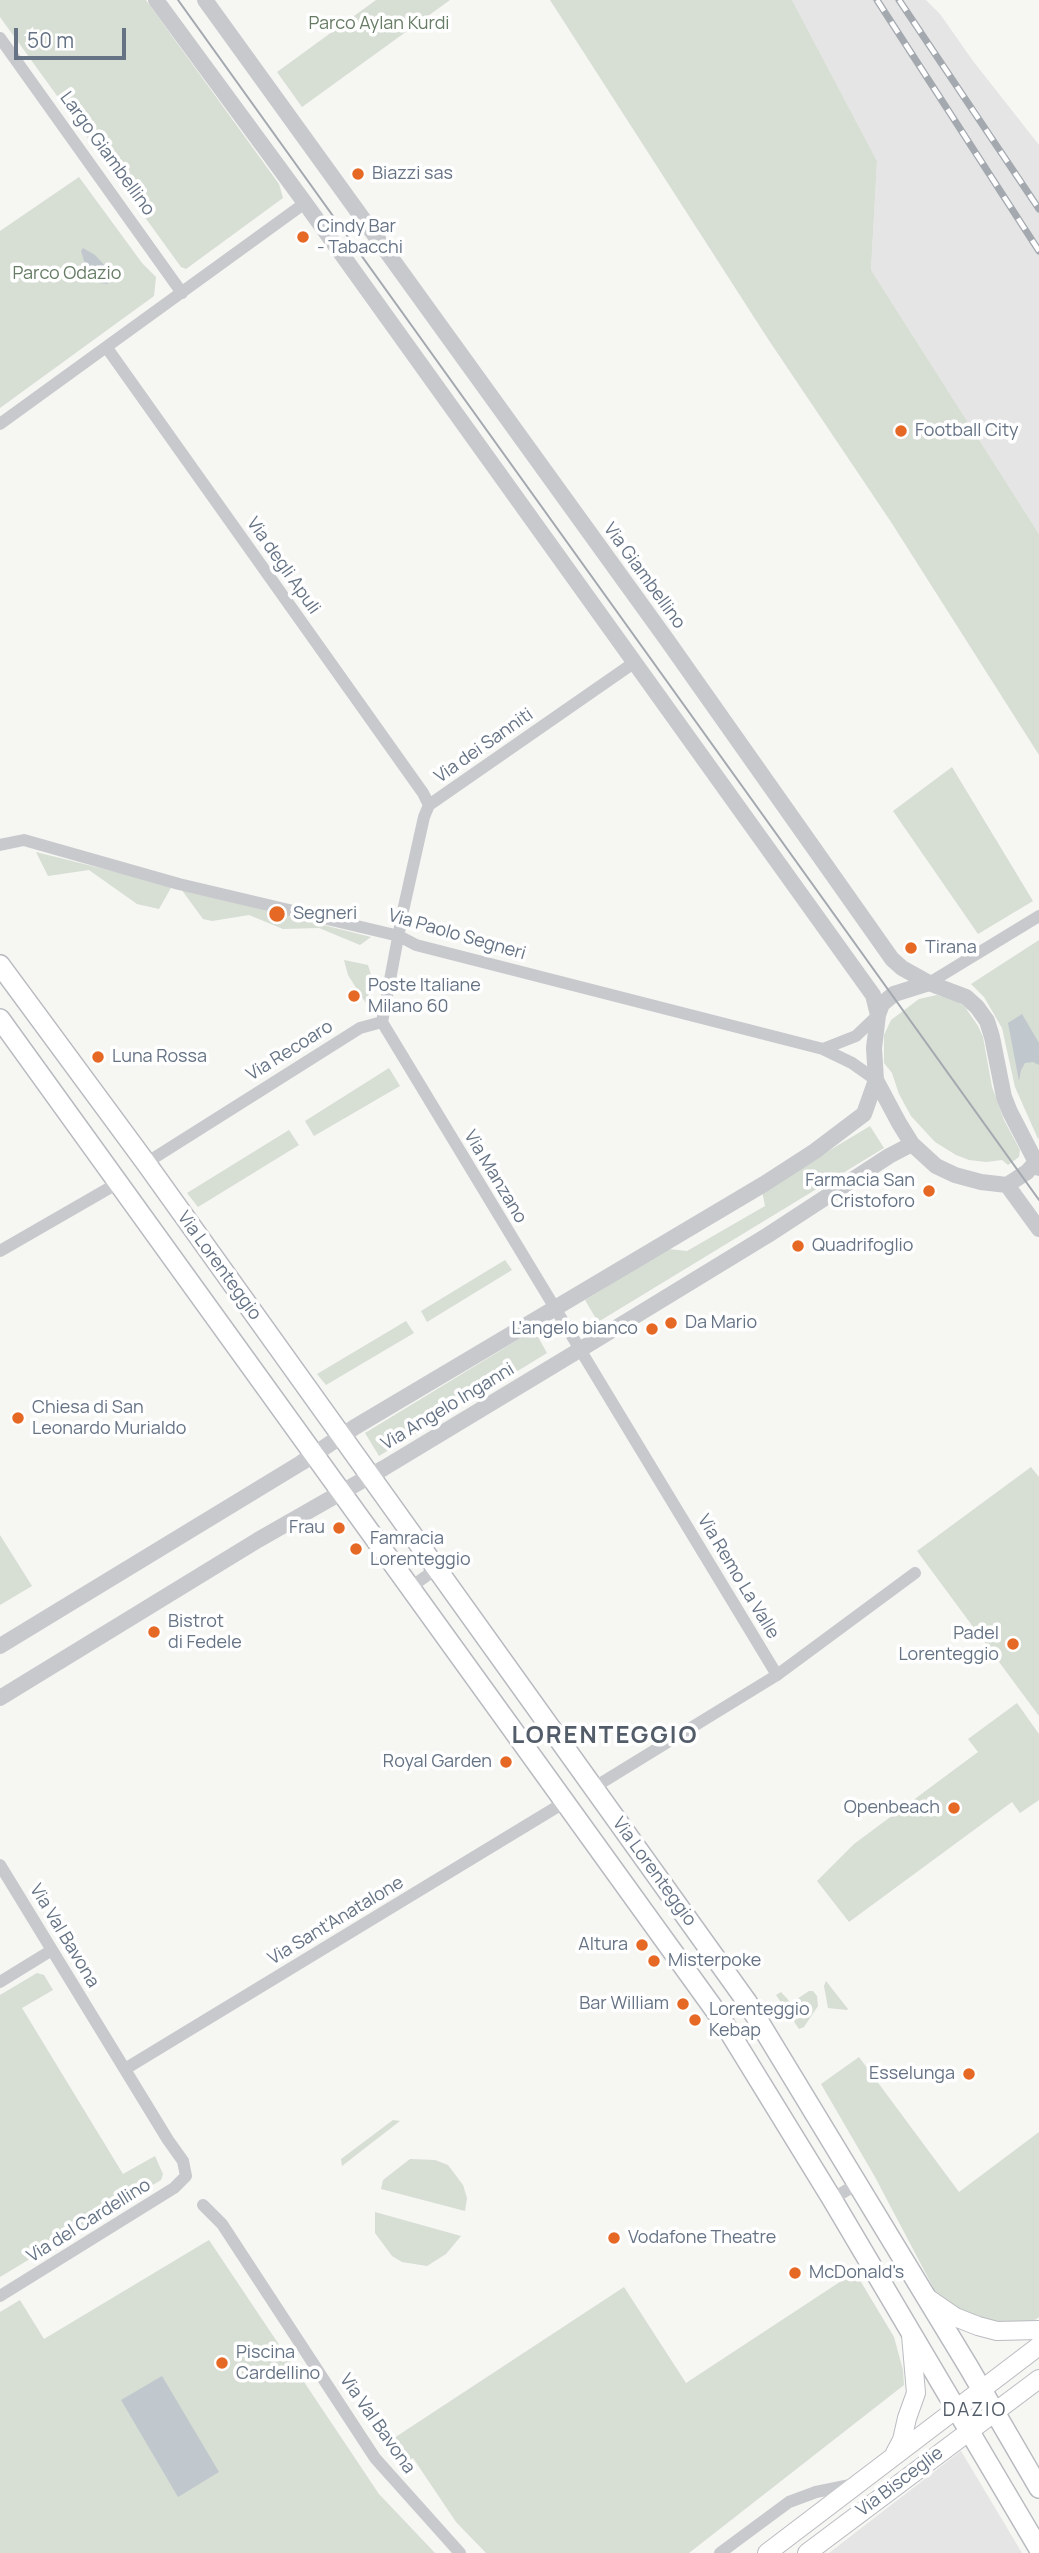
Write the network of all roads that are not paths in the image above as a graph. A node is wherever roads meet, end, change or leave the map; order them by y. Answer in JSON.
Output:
{"nodes":[{"id":1,"x":156,"y":0,"type":"edge"},
{"id":2,"x":205,"y":0,"type":"edge"},
{"id":3,"x":0,"y":38,"type":"edge"},
{"id":4,"x":305,"y":203,"type":"junction"},
{"id":5,"x":182,"y":293,"type":"junction"},
{"id":6,"x":107,"y":348,"type":"junction"},
{"id":7,"x":0,"y":424,"type":"edge"},
{"id":8,"x":635,"y":662,"type":"junction"},
{"id":9,"x":429,"y":805,"type":"junction"},
{"id":10,"x":0,"y":845,"type":"edge"},
{"id":11,"x":1039,"y":916,"type":"edge"},
{"id":12,"x":398,"y":936,"type":"junction"},
{"id":13,"x":0,"y":965,"type":"edge"},
{"id":14,"x":929,"y":983,"type":"junction"},
{"id":15,"x":878,"y":1015,"type":"junction"},
{"id":16,"x":0,"y":1019,"type":"edge"},
{"id":17,"x":382,"y":1022,"type":"junction"},
{"id":18,"x":52,"y":1036,"type":"junction"},
{"id":19,"x":823,"y":1049,"type":"junction"},
{"id":20,"x":26,"y":1055,"type":"junction"},
{"id":21,"x":876,"y":1080,"type":"junction"},
{"id":22,"x":912,"y":1144,"type":"junction"},
{"id":23,"x":146,"y":1163,"type":"junction"},
{"id":24,"x":1038,"y":1164,"type":"edge"},
{"id":25,"x":118,"y":1183,"type":"junction"},
{"id":26,"x":1007,"y":1185,"type":"junction"},
{"id":27,"x":1039,"y":1229,"type":"edge"},
{"id":28,"x":0,"y":1251,"type":"edge"},
{"id":29,"x":235,"y":1289,"type":"junction"},
{"id":30,"x":208,"y":1308,"type":"junction"},
{"id":31,"x":555,"y":1309,"type":"junction"},
{"id":32,"x":580,"y":1350,"type":"junction"},
{"id":33,"x":341,"y":1436,"type":"junction"},
{"id":34,"x":313,"y":1455,"type":"junction"},
{"id":35,"x":370,"y":1476,"type":"junction"},
{"id":36,"x":342,"y":1491,"type":"junction"},
{"id":37,"x":436,"y":1569,"type":"junction"},
{"id":38,"x":915,"y":1573,"type":"dead end"},
{"id":39,"x":411,"y":1587,"type":"junction"},
{"id":40,"x":0,"y":1646,"type":"edge"},
{"id":41,"x":777,"y":1675,"type":"junction"},
{"id":42,"x":0,"y":1698,"type":"edge"},
{"id":43,"x":593,"y":1788,"type":"junction"},
{"id":44,"x":565,"y":1802,"type":"junction"},
{"id":45,"x":0,"y":1865,"type":"edge"},
{"id":46,"x":52,"y":1950,"type":"junction"},
{"id":47,"x":0,"y":1982,"type":"edge"},
{"id":48,"x":125,"y":2069,"type":"junction"},
{"id":49,"x":186,"y":2168,"type":"joint"},
{"id":50,"x":857,"y":2184,"type":"junction"},
{"id":51,"x":832,"y":2199,"type":"junction"},
{"id":52,"x":203,"y":2205,"type":"dead end"},
{"id":53,"x":0,"y":2296,"type":"edge"},
{"id":54,"x":926,"y":2297,"type":"junction"},
{"id":55,"x":1039,"y":2330,"type":"edge"},
{"id":56,"x":911,"y":2334,"type":"junction"},
{"id":57,"x":1039,"y":2346,"type":"edge"},
{"id":58,"x":1039,"y":2379,"type":"edge"},
{"id":59,"x":981,"y":2390,"type":"junction"},
{"id":60,"x":956,"y":2409,"type":"junction"},
{"id":61,"x":994,"y":2411,"type":"junction"},
{"id":62,"x":968,"y":2430,"type":"junction"},
{"id":63,"x":893,"y":2457,"type":"junction"},
{"id":64,"x":859,"y":2483,"type":"junction"},
{"id":65,"x":1039,"y":2488,"type":"edge"},
{"id":66,"x":1039,"y":2549,"type":"edge"},
{"id":67,"x":460,"y":2553,"type":"edge"},
{"id":68,"x":720,"y":2553,"type":"edge"},
{"id":69,"x":767,"y":2553,"type":"edge"},
{"id":70,"x":807,"y":2553,"type":"edge"}],
"edges":[{"from":1,"to":4,"type":"street"},
{"from":2,"to":14,"type":"street","name":"Via Giambellino"},
{"from":3,"to":5,"type":"street","name":"Largo Giambellino"},
{"from":4,"to":5,"type":"street"},
{"from":4,"to":8,"type":"street"},
{"from":5,"to":6,"type":"street"},
{"from":6,"to":7,"type":"street"},
{"from":6,"to":9,"type":"street","name":"Via degli Apuli"},
{"from":8,"to":9,"type":"street","name":"Via dei Sanniti"},
{"from":8,"to":15,"type":"street"},
{"from":9,"to":12,"type":"street","name":"Via dei Sanniti"},
{"from":10,"to":12,"type":"street","name":"Via Paolo Segneri"},
{"from":11,"to":14,"type":"street"},
{"from":12,"to":17,"type":"street"},
{"from":12,"to":19,"type":"street","name":"Via Paolo Segneri"},
{"from":13,"to":18,"type":"main road","name":"Via Lorenteggio"},
{"from":14,"to":15,"type":"street"},
{"from":14,"to":24,"type":"street","name":"Via Giambellino"},
{"from":15,"to":19,"type":"street"},
{"from":15,"to":21,"type":"street"},
{"from":16,"to":20,"type":"main road","name":"Via Lorenteggio"},
{"from":17,"to":23,"type":"street","name":"Via Recoaro"},
{"from":17,"to":31,"type":"street","name":"Via Manzano"},
{"from":18,"to":20,"type":"main road"},
{"from":18,"to":23,"type":"main road","name":"Via Lorenteggio"},
{"from":19,"to":21,"type":"street","name":"Via Paolo Segneri"},
{"from":20,"to":25,"type":"main road","name":"Via Lorenteggio"},
{"from":21,"to":22,"type":"street"},
{"from":21,"to":31,"type":"street","name":"Via Angelo Inganni"},
{"from":22,"to":26,"type":"street"},
{"from":22,"to":32,"type":"street","name":"Via Angelo Inganni"},
{"from":23,"to":29,"type":"main road","name":"Via Lorenteggio"},
{"from":24,"to":26,"type":"street"},
{"from":25,"to":28,"type":"street"},
{"from":25,"to":30,"type":"main road","name":"Via Lorenteggio"},
{"from":26,"to":27,"type":"street"},
{"from":29,"to":30,"type":"main road"},
{"from":29,"to":33,"type":"main road","name":"Via Lorenteggio"},
{"from":30,"to":34,"type":"main road","name":"Via Lorenteggio"},
{"from":31,"to":32,"type":"street","name":"Via Manzano"},
{"from":31,"to":33,"type":"street","name":"Via Angelo Inganni"},
{"from":32,"to":35,"type":"street","name":"Via Angelo Inganni"},
{"from":32,"to":41,"type":"street","name":"Via Remo La Valle"},
{"from":33,"to":34,"type":"street","name":"Via Angelo Inganni"},
{"from":33,"to":35,"type":"main road","name":"Via Lorenteggio"},
{"from":34,"to":36,"type":"main road","name":"Via Lorenteggio"},
{"from":34,"to":40,"type":"street","name":"Via Angelo Inganni"},
{"from":35,"to":36,"type":"street","name":"Via Angelo Inganni"},
{"from":35,"to":37,"type":"main road","name":"Via Lorenteggio"},
{"from":36,"to":39,"type":"main road","name":"Via Lorenteggio"},
{"from":36,"to":42,"type":"street","name":"Via Angelo Inganni"},
{"from":37,"to":39,"type":"street"},
{"from":37,"to":43,"type":"main road","name":"Via Lorenteggio"},
{"from":38,"to":41,"type":"street"},
{"from":39,"to":44,"type":"main road","name":"Via Lorenteggio"},
{"from":41,"to":43,"type":"street"},
{"from":43,"to":50,"type":"main road","name":"Via Lorenteggio"},
{"from":44,"to":48,"type":"street","name":"Via Sant'Anatalone"},
{"from":44,"to":51,"type":"main road","name":"Via Lorenteggio"},
{"from":45,"to":46,"type":"street","name":"Via Val Bavona"},
{"from":46,"to":47,"type":"street"},
{"from":46,"to":48,"type":"street","name":"Via Val Bavona"},
{"from":48,"to":49,"type":"street","name":"Via Val Bavona"},
{"from":49,"to":53,"type":"street","name":"Via del Cardellino"},
{"from":50,"to":51,"type":"street"},
{"from":50,"to":54,"type":"main road","name":"Via Lorenteggio"},
{"from":51,"to":56,"type":"main road","name":"Via Lorenteggio"},
{"from":52,"to":67,"type":"street","name":"Via Val Bavona"},
{"from":54,"to":55,"type":"main road"},
{"from":54,"to":59,"type":"main road","name":"Via Lorenteggio"},
{"from":56,"to":60,"type":"main road","name":"Via Lorenteggio"},
{"from":56,"to":63,"type":"main road"},
{"from":57,"to":59,"type":"main road","name":"Via Bisceglie"},
{"from":58,"to":61,"type":"main road","name":"Via Bisceglie"},
{"from":59,"to":60,"type":"main road","name":"Via Bisceglie"},
{"from":59,"to":61,"type":"main road","name":"Via Lorenteggio"},
{"from":60,"to":62,"type":"main road","name":"Via Lorenteggio"},
{"from":60,"to":63,"type":"main road","name":"Via Bisceglie"},
{"from":61,"to":62,"type":"main road","name":"Via Bisceglie"},
{"from":61,"to":65,"type":"main road","name":"Via Lorenteggio"},
{"from":62,"to":66,"type":"main road","name":"Via Lorenteggio"},
{"from":62,"to":70,"type":"main road","name":"Via Bisceglie"},
{"from":63,"to":64,"type":"main road","name":"Via Bisceglie"},
{"from":64,"to":68,"type":"street","name":"Via Bisceglie"},
{"from":64,"to":69,"type":"main road","name":"Via Bisceglie"}]}
